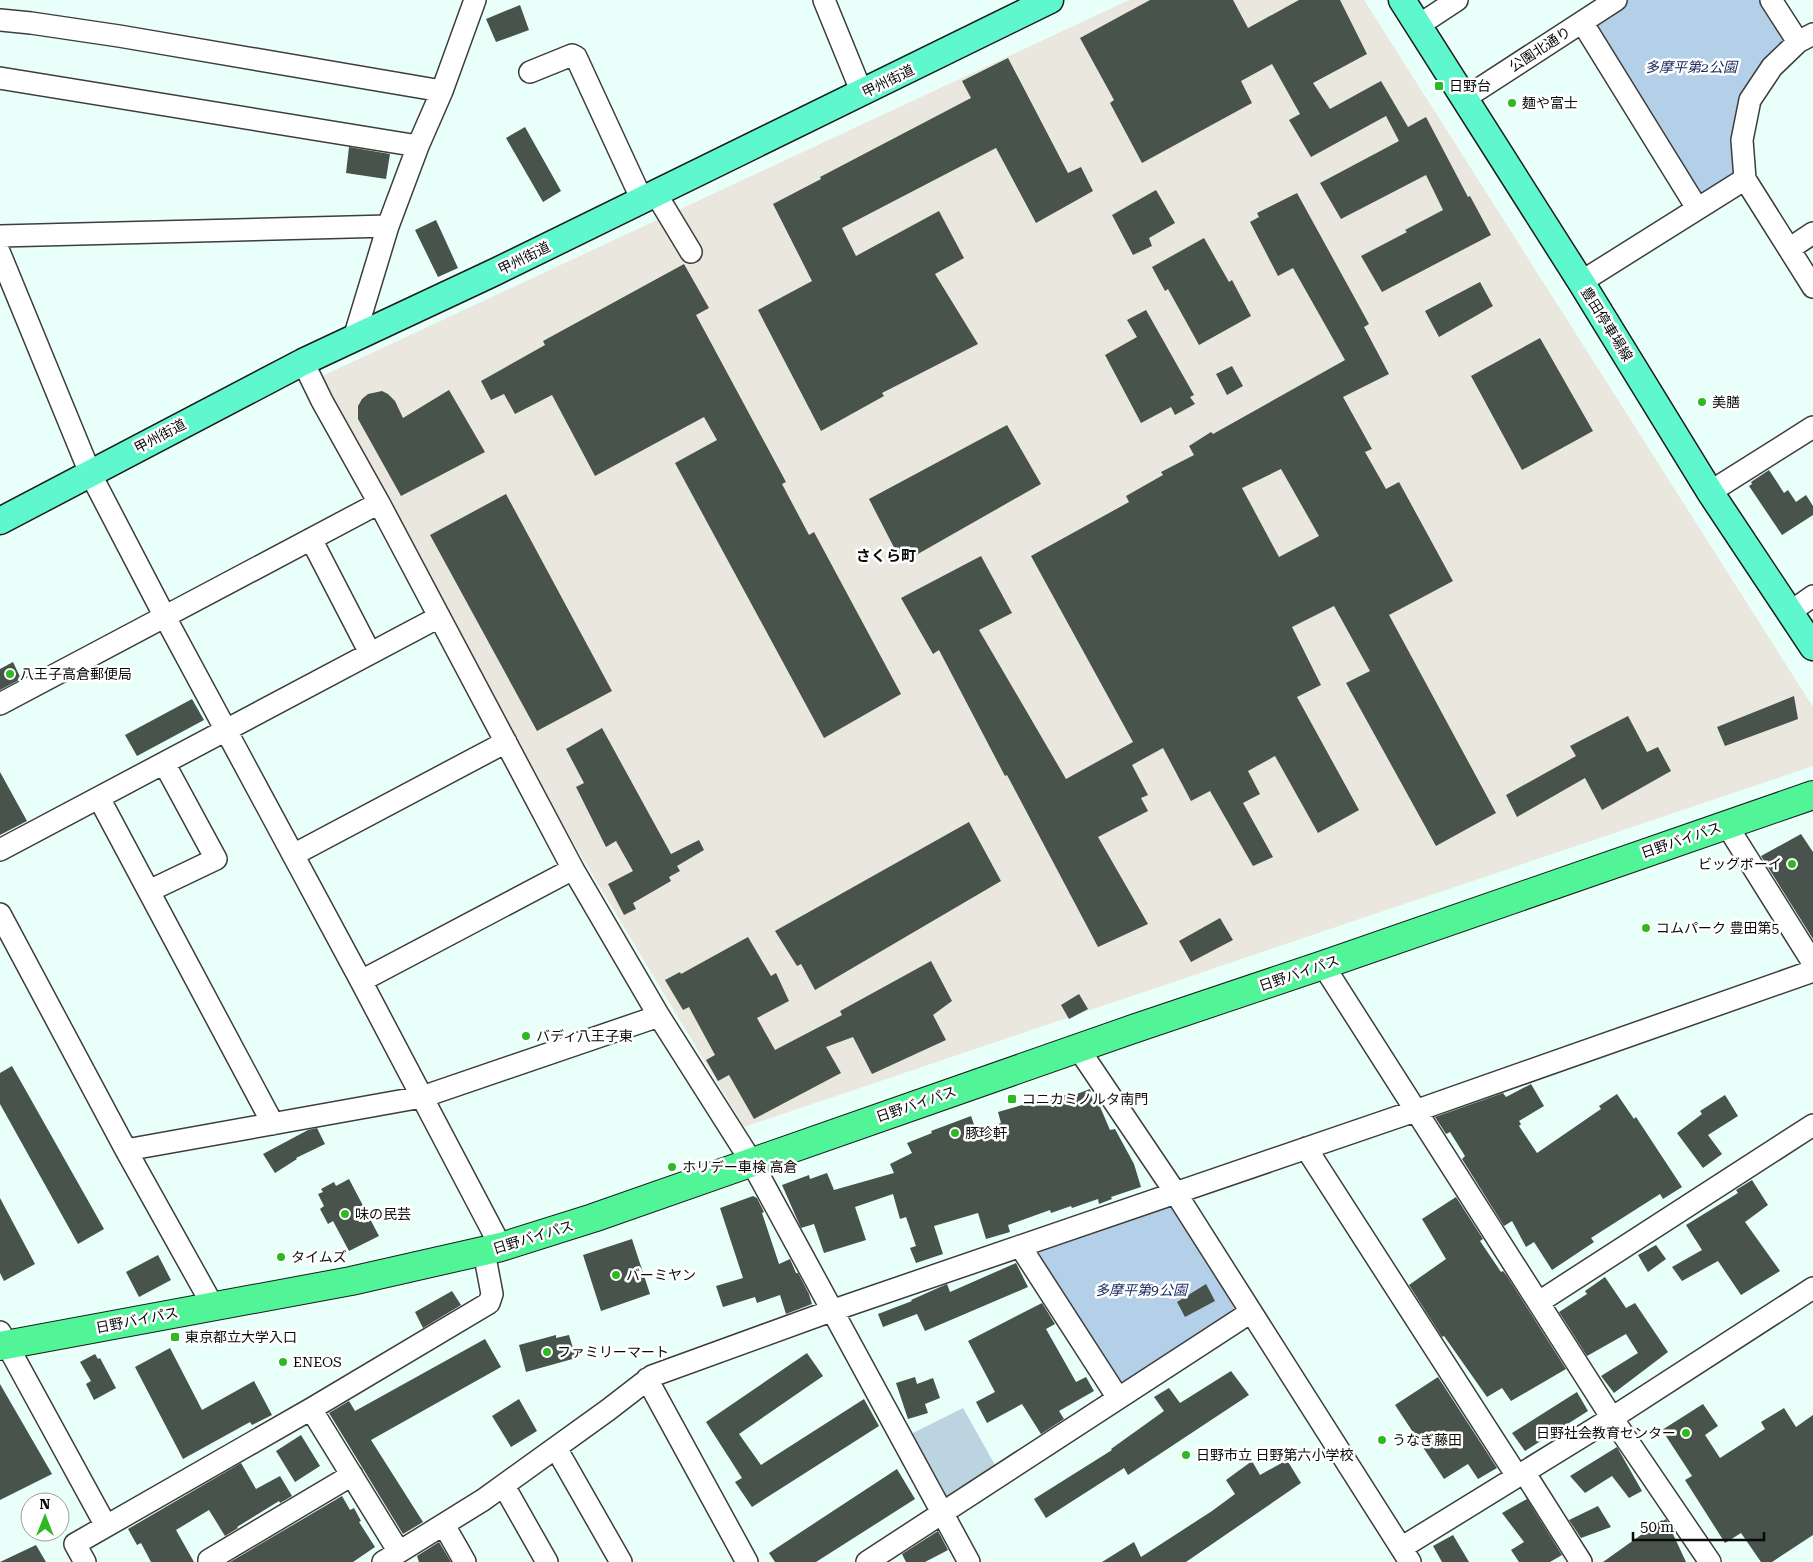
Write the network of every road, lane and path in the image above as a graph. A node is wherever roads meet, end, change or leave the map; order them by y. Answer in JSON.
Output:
{"nodes":[{"id":1,"x":475,"y":0,"type":"edge"},
{"id":2,"x":1050,"y":0,"type":"edge"},
{"id":3,"x":1402,"y":0,"type":"edge"},
{"id":4,"x":1458,"y":0,"type":"edge"},
{"id":5,"x":1616,"y":0,"type":"edge"},
{"id":6,"x":1771,"y":0,"type":"edge"},
{"id":7,"x":821,"y":10,"type":"edge"},
{"id":8,"x":0,"y":20,"type":"edge"},
{"id":9,"x":1582,"y":22,"type":"junction"},
{"id":10,"x":1418,"y":25,"type":"junction"},
{"id":11,"x":1805,"y":38,"type":"edge"},
{"id":12,"x":530,"y":72,"type":"dead end"},
{"id":13,"x":0,"y":78,"type":"edge"},
{"id":14,"x":442,"y":91,"type":"junction"},
{"id":15,"x":862,"y":93,"type":"junction"},
{"id":16,"x":1464,"y":98,"type":"junction"},
{"id":17,"x":418,"y":146,"type":"junction"},
{"id":18,"x":1745,"y":179,"type":"junction"},
{"id":19,"x":649,"y":197,"type":"junction"},
{"id":20,"x":1697,"y":208,"type":"junction"},
{"id":21,"x":388,"y":226,"type":"junction"},
{"id":22,"x":1813,"y":233,"type":"edge"},
{"id":23,"x":0,"y":236,"type":"edge"},
{"id":24,"x":1789,"y":248,"type":"junction"},
{"id":25,"x":691,"y":252,"type":"dead end"},
{"id":26,"x":0,"y":254,"type":"edge"},
{"id":27,"x":1581,"y":282,"type":"junction"},
{"id":28,"x":1813,"y":287,"type":"edge"},
{"id":29,"x":354,"y":338,"type":"junction"},
{"id":30,"x":303,"y":362,"type":"junction"},
{"id":31,"x":1813,"y":427,"type":"edge"},
{"id":32,"x":90,"y":473,"type":"junction"},
{"id":33,"x":1710,"y":492,"type":"junction"},
{"id":34,"x":379,"y":503,"type":"junction"},
{"id":35,"x":0,"y":521,"type":"edge"},
{"id":36,"x":311,"y":539,"type":"junction"},
{"id":37,"x":1813,"y":596,"type":"edge"},
{"id":38,"x":1790,"y":612,"type":"junction"},
{"id":39,"x":439,"y":616,"type":"junction"},
{"id":40,"x":164,"y":617,"type":"junction"},
{"id":41,"x":1813,"y":647,"type":"edge"},
{"id":42,"x":370,"y":653,"type":"junction"},
{"id":43,"x":0,"y":704,"type":"edge"},
{"id":44,"x":226,"y":729,"type":"junction"},
{"id":45,"x":506,"y":742,"type":"junction"},
{"id":46,"x":164,"y":763,"type":"junction"},
{"id":47,"x":1813,"y":795,"type":"edge"},
{"id":48,"x":98,"y":798,"type":"junction"},
{"id":49,"x":1726,"y":824,"type":"junction"},
{"id":50,"x":0,"y":850,"type":"edge"},
{"id":51,"x":294,"y":855,"type":"junction"},
{"id":52,"x":573,"y":868,"type":"junction"},
{"id":53,"x":149,"y":891,"type":"junction"},
{"id":54,"x":0,"y":914,"type":"edge"},
{"id":55,"x":1813,"y":963,"type":"edge"},
{"id":56,"x":1322,"y":965,"type":"junction"},
{"id":57,"x":1813,"y":972,"type":"edge"},
{"id":58,"x":361,"y":981,"type":"junction"},
{"id":59,"x":659,"y":1016,"type":"junction"},
{"id":60,"x":1078,"y":1048,"type":"junction"},
{"id":61,"x":422,"y":1097,"type":"junction"},
{"id":62,"x":1415,"y":1111,"type":"junction"},
{"id":63,"x":273,"y":1124,"type":"junction"},
{"id":64,"x":1813,"y":1125,"type":"edge"},
{"id":65,"x":1306,"y":1148,"type":"junction"},
{"id":66,"x":126,"y":1150,"type":"junction"},
{"id":67,"x":751,"y":1162,"type":"junction"},
{"id":68,"x":1175,"y":1192,"type":"junction"},
{"id":69,"x":1020,"y":1246,"type":"junction"},
{"id":70,"x":492,"y":1249,"type":"junction"},
{"id":71,"x":1813,"y":1288,"type":"edge"},
{"id":72,"x":1539,"y":1302,"type":"junction"},
{"id":73,"x":213,"y":1306,"type":"junction"},
{"id":74,"x":831,"y":1311,"type":"junction"},
{"id":75,"x":1251,"y":1312,"type":"junction"},
{"id":76,"x":2,"y":1341,"type":"edge"},
{"id":77,"x":647,"y":1379,"type":"junction"},
{"id":78,"x":1118,"y":1398,"type":"junction"},
{"id":79,"x":311,"y":1409,"type":"junction"},
{"id":80,"x":1612,"y":1418,"type":"junction"},
{"id":81,"x":556,"y":1448,"type":"junction"},
{"id":82,"x":1520,"y":1474,"type":"junction"},
{"id":83,"x":352,"y":1475,"type":"junction"},
{"id":84,"x":504,"y":1486,"type":"junction"},
{"id":85,"x":942,"y":1512,"type":"junction"},
{"id":86,"x":444,"y":1525,"type":"junction"},
{"id":87,"x":106,"y":1526,"type":"junction"},
{"id":88,"x":1405,"y":1555,"type":"edge"},
{"id":89,"x":391,"y":1557,"type":"edge"},
{"id":90,"x":85,"y":1562,"type":"edge"},
{"id":91,"x":209,"y":1562,"type":"edge"},
{"id":92,"x":466,"y":1562,"type":"edge"},
{"id":93,"x":547,"y":1562,"type":"edge"},
{"id":94,"x":621,"y":1562,"type":"edge"},
{"id":95,"x":746,"y":1562,"type":"edge"},
{"id":96,"x":866,"y":1562,"type":"edge"},
{"id":97,"x":968,"y":1562,"type":"edge"},
{"id":98,"x":1581,"y":1562,"type":"edge"},
{"id":99,"x":1710,"y":1562,"type":"edge"}],
"edges":[{"from":1,"to":14,"type":"street"},
{"from":2,"to":15,"type":"main road","name":"甲州街道"},
{"from":3,"to":10,"type":"main road","name":"豊田停車場線"},
{"from":4,"to":10,"type":"street"},
{"from":5,"to":9,"type":"street","name":"公園北通り"},
{"from":6,"to":11,"type":"street"},
{"from":7,"to":15,"type":"street"},
{"from":8,"to":14,"type":"street"},
{"from":9,"to":16,"type":"street","name":"公園北通り"},
{"from":9,"to":20,"type":"street"},
{"from":10,"to":16,"type":"main road","name":"豊田停車場線"},
{"from":11,"to":18,"type":"street"},
{"from":12,"to":19,"type":"street"},
{"from":13,"to":17,"type":"street"},
{"from":14,"to":17,"type":"street"},
{"from":15,"to":19,"type":"main road","name":"甲州街道"},
{"from":16,"to":27,"type":"main road","name":"豊田停車場線"},
{"from":17,"to":21,"type":"street"},
{"from":18,"to":20,"type":"street"},
{"from":18,"to":24,"type":"street"},
{"from":19,"to":25,"type":"street"},
{"from":19,"to":29,"type":"main road","name":"甲州街道"},
{"from":20,"to":27,"type":"street"},
{"from":21,"to":23,"type":"street"},
{"from":21,"to":29,"type":"street"},
{"from":22,"to":24,"type":"street"},
{"from":24,"to":28,"type":"street"},
{"from":26,"to":32,"type":"street"},
{"from":27,"to":33,"type":"main road","name":"豊田停車場線"},
{"from":29,"to":30,"type":"main road","name":"甲州街道"},
{"from":30,"to":32,"type":"main road","name":"甲州街道"},
{"from":30,"to":34,"type":"street"},
{"from":31,"to":33,"type":"street"},
{"from":32,"to":35,"type":"main road","name":"甲州街道"},
{"from":32,"to":40,"type":"street"},
{"from":33,"to":38,"type":"main road","name":"豊田停車場線"},
{"from":34,"to":36,"type":"street"},
{"from":34,"to":39,"type":"street"},
{"from":36,"to":40,"type":"street"},
{"from":36,"to":42,"type":"street"},
{"from":37,"to":38,"type":"street"},
{"from":38,"to":41,"type":"main road","name":"豊田停車場線"},
{"from":39,"to":42,"type":"street"},
{"from":39,"to":45,"type":"street"},
{"from":40,"to":43,"type":"street"},
{"from":40,"to":44,"type":"street"},
{"from":42,"to":44,"type":"street"},
{"from":44,"to":46,"type":"street"},
{"from":44,"to":51,"type":"street"},
{"from":45,"to":51,"type":"street"},
{"from":45,"to":52,"type":"street"},
{"from":46,"to":48,"type":"street"},
{"from":46,"to":53,"type":"street"},
{"from":47,"to":49,"type":"highway","name":"日野バイパス"},
{"from":48,"to":50,"type":"street"},
{"from":48,"to":53,"type":"street"},
{"from":49,"to":55,"type":"street"},
{"from":49,"to":56,"type":"highway","name":"日野バイパス"},
{"from":51,"to":58,"type":"street"},
{"from":52,"to":58,"type":"street"},
{"from":52,"to":59,"type":"street"},
{"from":53,"to":63,"type":"street"},
{"from":54,"to":66,"type":"street"},
{"from":56,"to":60,"type":"highway","name":"日野バイパス"},
{"from":56,"to":62,"type":"street"},
{"from":57,"to":62,"type":"street"},
{"from":58,"to":61,"type":"street"},
{"from":59,"to":61,"type":"street"},
{"from":59,"to":67,"type":"street"},
{"from":60,"to":67,"type":"highway","name":"日野バイパス"},
{"from":60,"to":68,"type":"street"},
{"from":61,"to":63,"type":"street"},
{"from":61,"to":70,"type":"street"},
{"from":62,"to":65,"type":"street"},
{"from":62,"to":72,"type":"street"},
{"from":63,"to":66,"type":"street"},
{"from":64,"to":72,"type":"street"},
{"from":65,"to":68,"type":"street"},
{"from":65,"to":82,"type":"street"},
{"from":66,"to":73,"type":"street"},
{"from":67,"to":70,"type":"highway","name":"日野バイパス"},
{"from":67,"to":74,"type":"street"},
{"from":68,"to":69,"type":"street"},
{"from":68,"to":75,"type":"street"},
{"from":69,"to":74,"type":"street"},
{"from":69,"to":78,"type":"street"},
{"from":70,"to":73,"type":"highway","name":"日野バイパス"},
{"from":70,"to":79,"type":"street"},
{"from":71,"to":80,"type":"street"},
{"from":72,"to":80,"type":"street"},
{"from":73,"to":76,"type":"highway","name":"日野バイパス"},
{"from":74,"to":77,"type":"street"},
{"from":74,"to":85,"type":"street"},
{"from":75,"to":78,"type":"street"},
{"from":75,"to":88,"type":"street"},
{"from":76,"to":87,"type":"street"},
{"from":77,"to":81,"type":"street"},
{"from":77,"to":95,"type":"street"},
{"from":78,"to":85,"type":"street"},
{"from":79,"to":83,"type":"street"},
{"from":79,"to":87,"type":"street"},
{"from":80,"to":82,"type":"street"},
{"from":80,"to":99,"type":"street"},
{"from":81,"to":84,"type":"street"},
{"from":81,"to":94,"type":"street"},
{"from":82,"to":88,"type":"street"},
{"from":82,"to":98,"type":"street"},
{"from":83,"to":89,"type":"street"},
{"from":83,"to":91,"type":"street"},
{"from":84,"to":86,"type":"street"},
{"from":84,"to":93,"type":"street"},
{"from":85,"to":96,"type":"street"},
{"from":85,"to":97,"type":"street"},
{"from":86,"to":89,"type":"street"},
{"from":86,"to":92,"type":"street"},
{"from":87,"to":90,"type":"street"}]}
